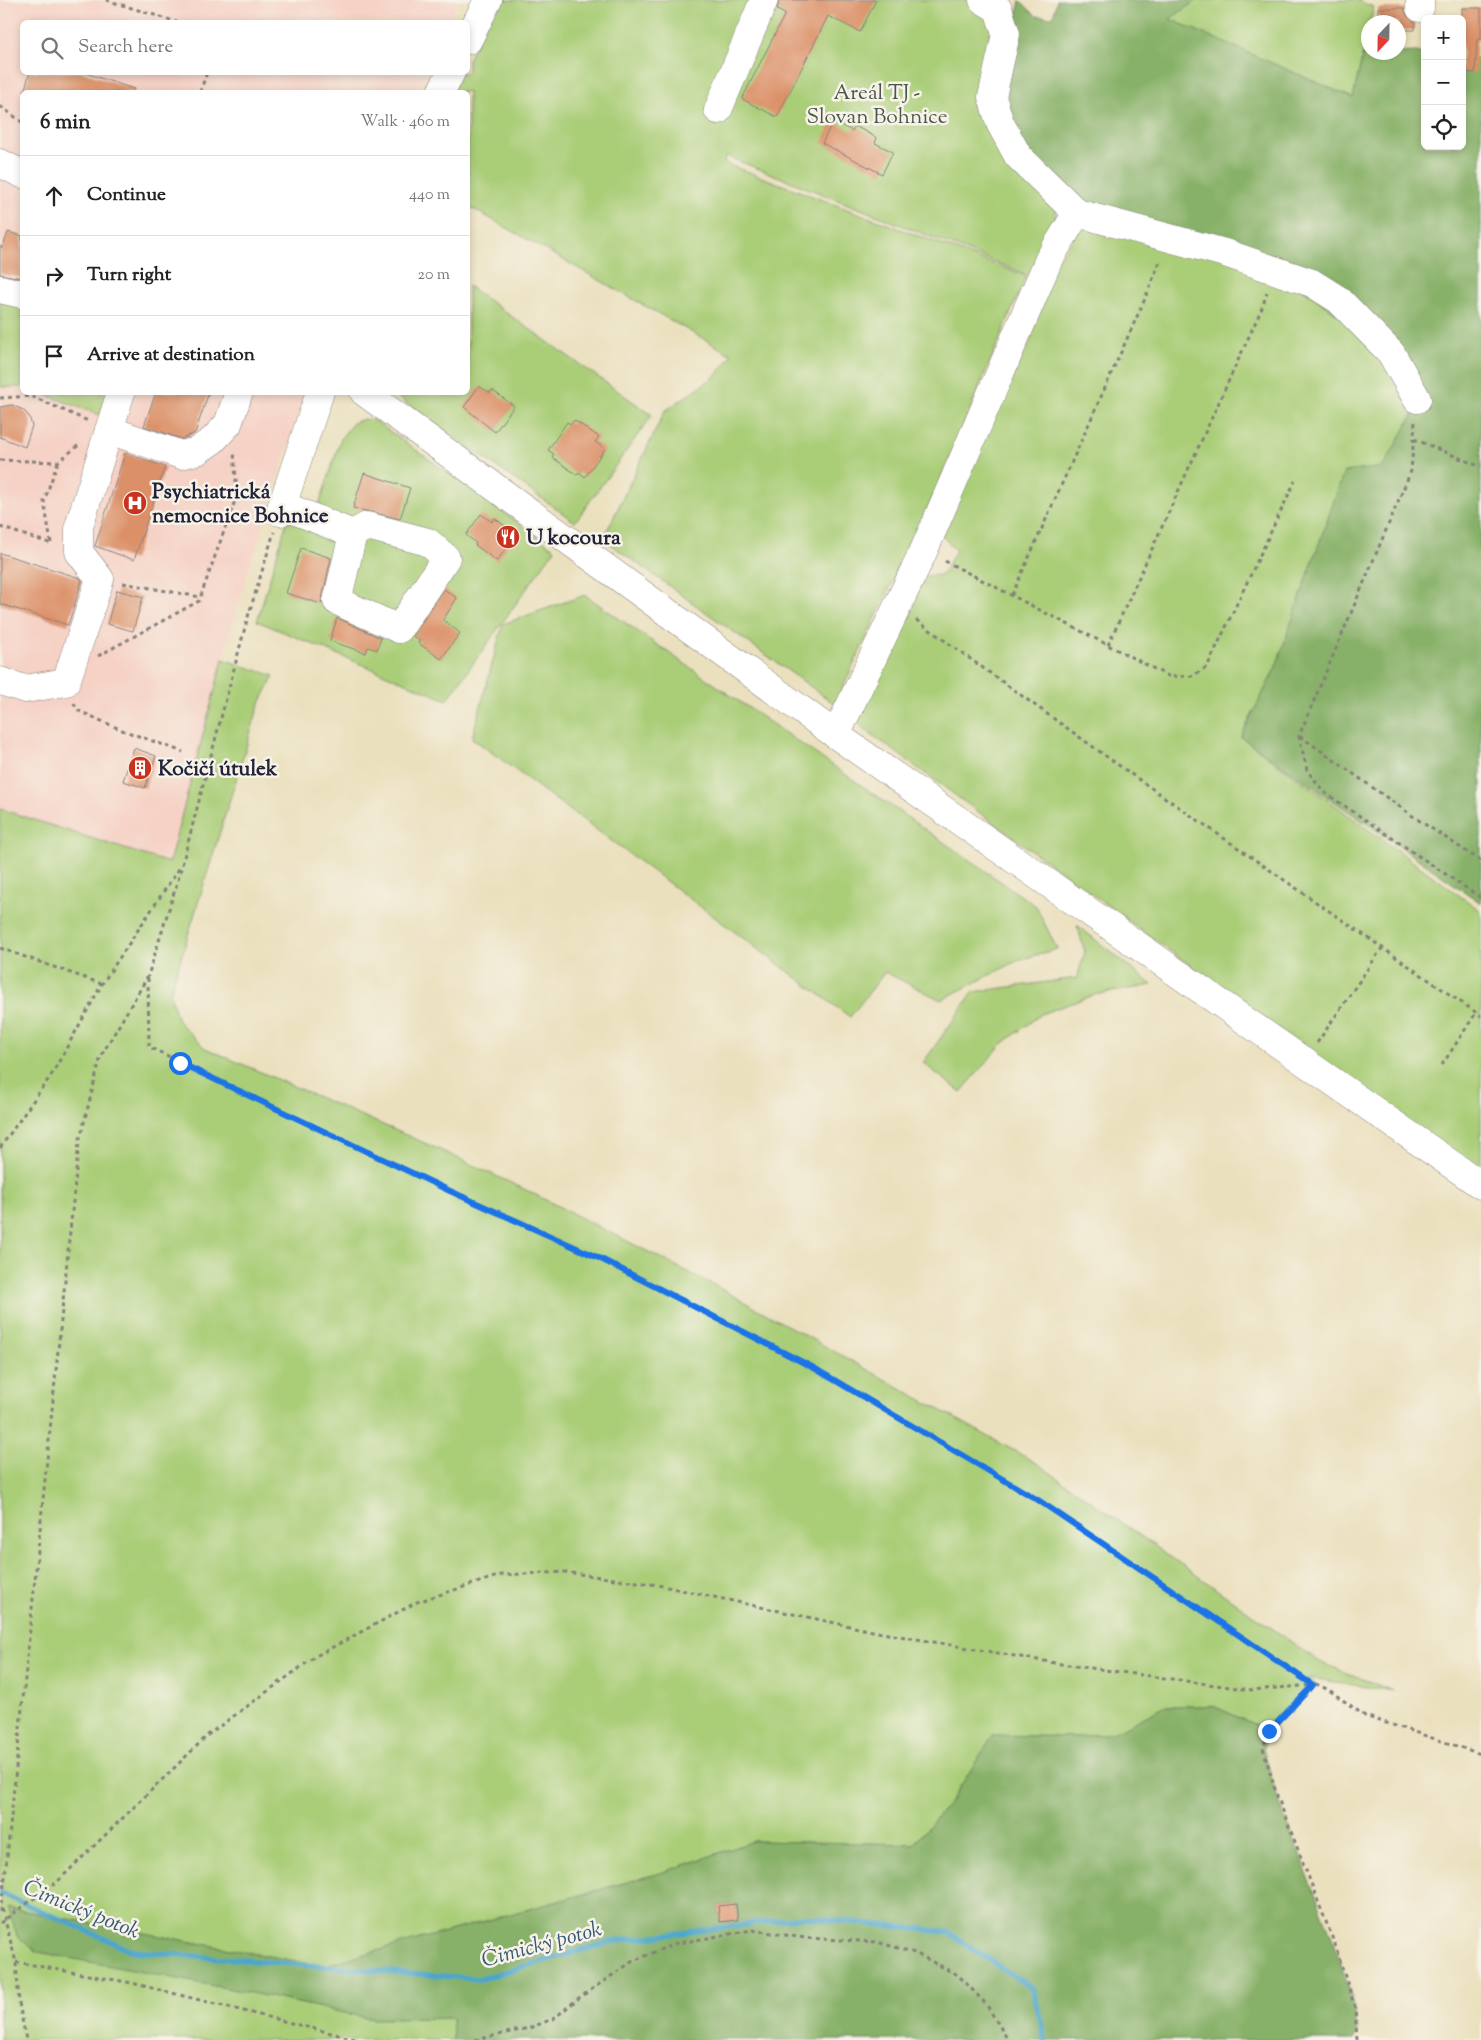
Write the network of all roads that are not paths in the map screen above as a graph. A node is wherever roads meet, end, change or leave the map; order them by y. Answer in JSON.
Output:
{"nodes":[{"id":1,"x":488,"y":0,"type":"edge"},
{"id":2,"x":764,"y":0,"type":"edge"},
{"id":3,"x":983,"y":0,"type":"edge"},
{"id":4,"x":470,"y":36,"type":"edge"},
{"id":5,"x":450,"y":75,"type":"edge"},
{"id":6,"x":442,"y":90,"type":"edge"},
{"id":7,"x":718,"y":110,"type":"dead end"},
{"id":8,"x":0,"y":163,"type":"edge"},
{"id":9,"x":20,"y":173,"type":"edge"},
{"id":10,"x":1077,"y":213,"type":"junction"},
{"id":11,"x":0,"y":289,"type":"edge"},
{"id":12,"x":20,"y":294,"type":"edge"},
{"id":13,"x":120,"y":395,"type":"edge"},
{"id":14,"x":238,"y":395,"type":"edge"},
{"id":15,"x":319,"y":395,"type":"edge"},
{"id":16,"x":368,"y":395,"type":"edge"},
{"id":17,"x":1417,"y":398,"type":"road end"},
{"id":18,"x":105,"y":428,"type":"junction"},
{"id":19,"x":353,"y":534,"type":"dead end"},
{"id":20,"x":0,"y":681,"type":"edge"},
{"id":21,"x":836,"y":736,"type":"junction"},
{"id":22,"x":1481,"y":1185,"type":"edge"}],
"edges":[{"from":1,"to":4,"type":"street"},
{"from":2,"to":7,"type":"street"},
{"from":3,"to":10,"type":"street"},
{"from":5,"to":6,"type":"street"},
{"from":8,"to":9,"type":"street"},
{"from":10,"to":17,"type":"street"},
{"from":10,"to":21,"type":"street"},
{"from":11,"to":12,"type":"street"},
{"from":13,"to":18,"type":"street"},
{"from":14,"to":18,"type":"street"},
{"from":15,"to":19,"type":"street"},
{"from":16,"to":21,"type":"street"},
{"from":18,"to":20,"type":"street"},
{"from":21,"to":22,"type":"street"}]}
